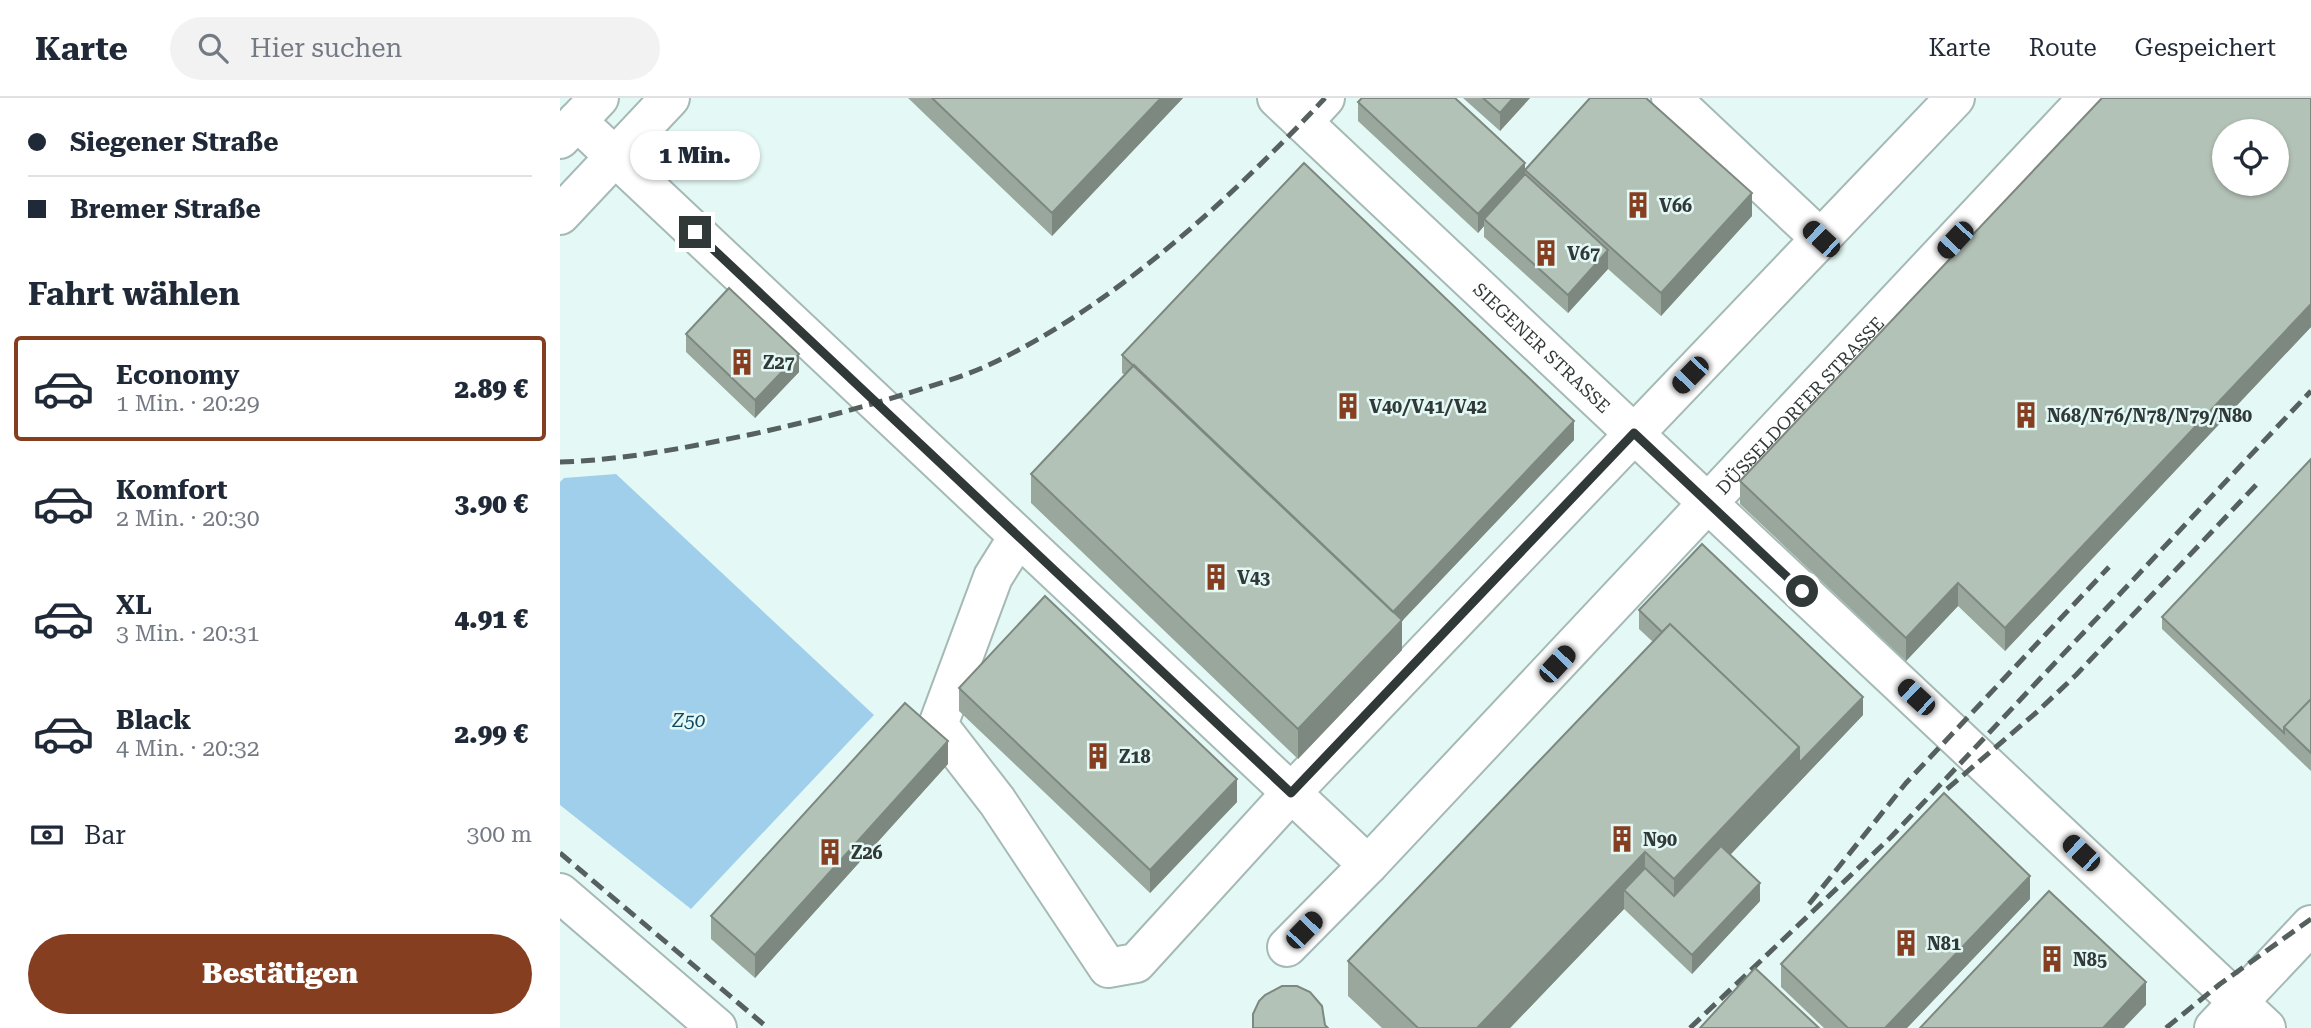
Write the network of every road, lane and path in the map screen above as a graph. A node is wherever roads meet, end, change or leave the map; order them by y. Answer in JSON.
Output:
{"nodes":[{"id":1,"x":670,"y":98,"type":"edge"},
{"id":2,"x":1671,"y":98,"type":"edge"},
{"id":3,"x":1955,"y":98,"type":"edge"},
{"id":4,"x":2088,"y":98,"type":"edge"},
{"id":5,"x":1301,"y":106,"type":"edge"},
{"id":6,"x":578,"y":119,"type":"edge"},
{"id":7,"x":616,"y":156,"type":"junction"},
{"id":8,"x":560,"y":215,"type":"edge"},
{"id":9,"x":1821,"y":239,"type":"junction"},
{"id":10,"x":1634,"y":433,"type":"junction"},
{"id":11,"x":1708,"y":503,"type":"junction"},
{"id":12,"x":1018,"y":537,"type":"junction"},
{"id":13,"x":1291,"y":793,"type":"junction"},
{"id":14,"x":1368,"y":865,"type":"junction"},
{"id":15,"x":560,"y":893,"type":"edge"},
{"id":16,"x":2311,"y":926,"type":"edge"},
{"id":17,"x":1287,"y":947,"type":"dead end"},
{"id":18,"x":2240,"y":1019,"type":"edge"},
{"id":19,"x":717,"y":1028,"type":"edge"}],
"edges":[{"from":1,"to":7,"type":"lane"},
{"from":2,"to":9,"type":"lane"},
{"from":3,"to":9,"type":"lane"},
{"from":4,"to":11,"type":"lane","name":"DÜSSELDORFER STRASSE"},
{"from":5,"to":10,"type":"lane","name":"SIEGENER STRASSE"},
{"from":6,"to":7,"type":"lane"},
{"from":7,"to":8,"type":"lane"},
{"from":7,"to":12,"type":"lane"},
{"from":9,"to":10,"type":"lane"},
{"from":10,"to":11,"type":"lane","name":"SIEGENER STRASSE"},
{"from":10,"to":13,"type":"lane"},
{"from":11,"to":14,"type":"lane","name":"DÜSSELDORFER STRASSE"},
{"from":11,"to":18,"type":"lane","name":"SIEGENER STRASSE"},
{"from":12,"to":13,"type":"lane"},
{"from":12,"to":13,"type":"lane"},
{"from":13,"to":14,"type":"lane"},
{"from":14,"to":17,"type":"lane","name":"DÜSSELDORFER STRASSE"},
{"from":15,"to":19,"type":"lane"},
{"from":16,"to":18,"type":"lane"}]}
